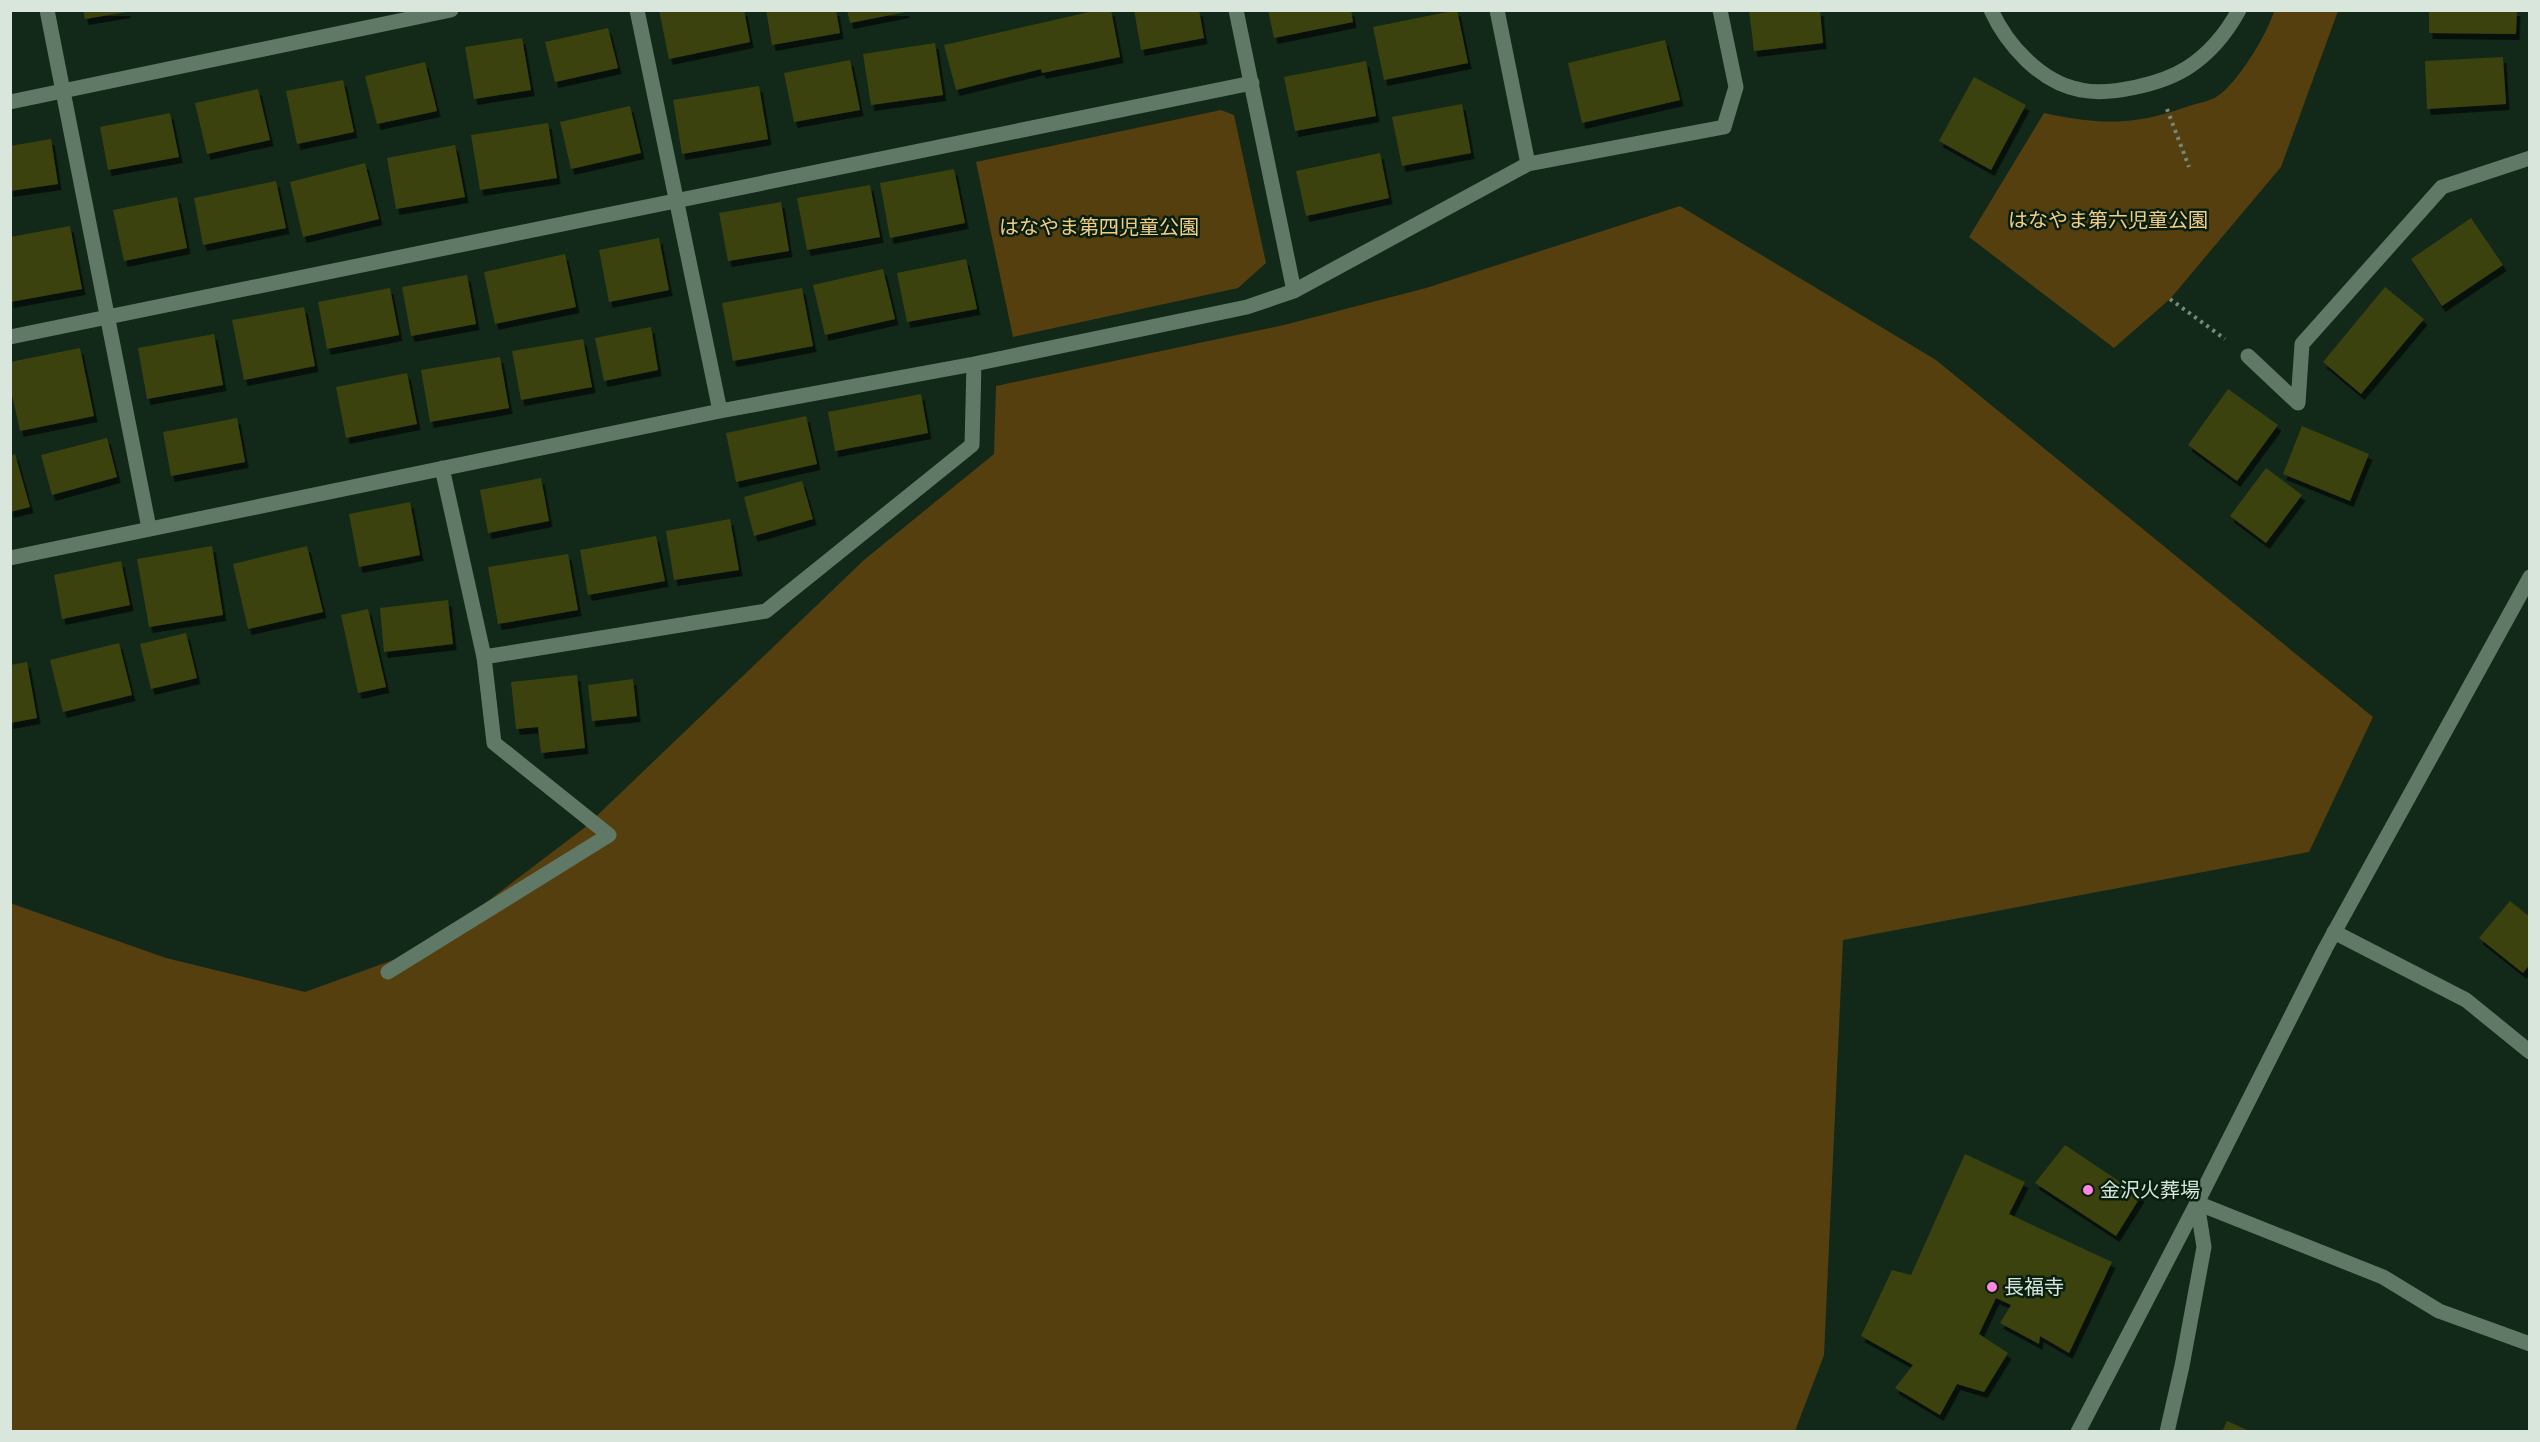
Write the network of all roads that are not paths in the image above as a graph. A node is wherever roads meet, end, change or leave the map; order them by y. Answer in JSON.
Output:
{"nodes":[{"id":1,"x":47,"y":10,"type":"edge"},
{"id":2,"x":451,"y":10,"type":"edge"},
{"id":3,"x":637,"y":10,"type":"edge"},
{"id":4,"x":1236,"y":10,"type":"edge"},
{"id":5,"x":1497,"y":10,"type":"edge"},
{"id":6,"x":1720,"y":10,"type":"edge"},
{"id":7,"x":1991,"y":10,"type":"edge"},
{"id":8,"x":2239,"y":10,"type":"edge"},
{"id":9,"x":1252,"y":83,"type":"junction"},
{"id":10,"x":63,"y":91,"type":"junction"},
{"id":11,"x":10,"y":102,"type":"edge"},
{"id":12,"x":2529,"y":158,"type":"edge"},
{"id":13,"x":1528,"y":164,"type":"junction"},
{"id":14,"x":677,"y":200,"type":"junction"},
{"id":15,"x":1294,"y":291,"type":"junction"},
{"id":16,"x":108,"y":317,"type":"junction"},
{"id":17,"x":10,"y":337,"type":"edge"},
{"id":18,"x":2248,"y":356,"type":"road end"},
{"id":19,"x":974,"y":364,"type":"junction"},
{"id":20,"x":720,"y":411,"type":"junction"},
{"id":21,"x":442,"y":468,"type":"junction"},
{"id":22,"x":149,"y":528,"type":"junction"},
{"id":23,"x":10,"y":558,"type":"edge"},
{"id":24,"x":2529,"y":577,"type":"edge"},
{"id":25,"x":484,"y":657,"type":"junction"},
{"id":26,"x":2334,"y":932,"type":"junction"},
{"id":27,"x":388,"y":972,"type":"dead end"},
{"id":28,"x":2529,"y":1052,"type":"edge"},
{"id":29,"x":2197,"y":1203,"type":"junction"},
{"id":30,"x":2529,"y":1344,"type":"edge"},
{"id":31,"x":2078,"y":1431,"type":"edge"},
{"id":32,"x":2167,"y":1431,"type":"edge"}],
"edges":[{"from":1,"to":10,"type":"street"},
{"from":2,"to":10,"type":"street"},
{"from":3,"to":14,"type":"street"},
{"from":4,"to":9,"type":"street"},
{"from":5,"to":13,"type":"street"},
{"from":6,"to":13,"type":"street"},
{"from":7,"to":8,"type":"street"},
{"from":9,"to":14,"type":"street"},
{"from":9,"to":15,"type":"street"},
{"from":10,"to":11,"type":"street"},
{"from":10,"to":16,"type":"street"},
{"from":12,"to":18,"type":"street"},
{"from":13,"to":15,"type":"street"},
{"from":14,"to":16,"type":"street"},
{"from":14,"to":20,"type":"street"},
{"from":15,"to":19,"type":"street"},
{"from":16,"to":17,"type":"street"},
{"from":16,"to":22,"type":"street"},
{"from":19,"to":20,"type":"street"},
{"from":19,"to":25,"type":"street"},
{"from":20,"to":21,"type":"street"},
{"from":21,"to":22,"type":"street"},
{"from":21,"to":25,"type":"street"},
{"from":22,"to":23,"type":"street"},
{"from":24,"to":26,"type":"street"},
{"from":25,"to":27,"type":"street"},
{"from":26,"to":28,"type":"street"},
{"from":26,"to":29,"type":"street"},
{"from":29,"to":30,"type":"street"},
{"from":29,"to":31,"type":"street"},
{"from":29,"to":32,"type":"street"}]}
